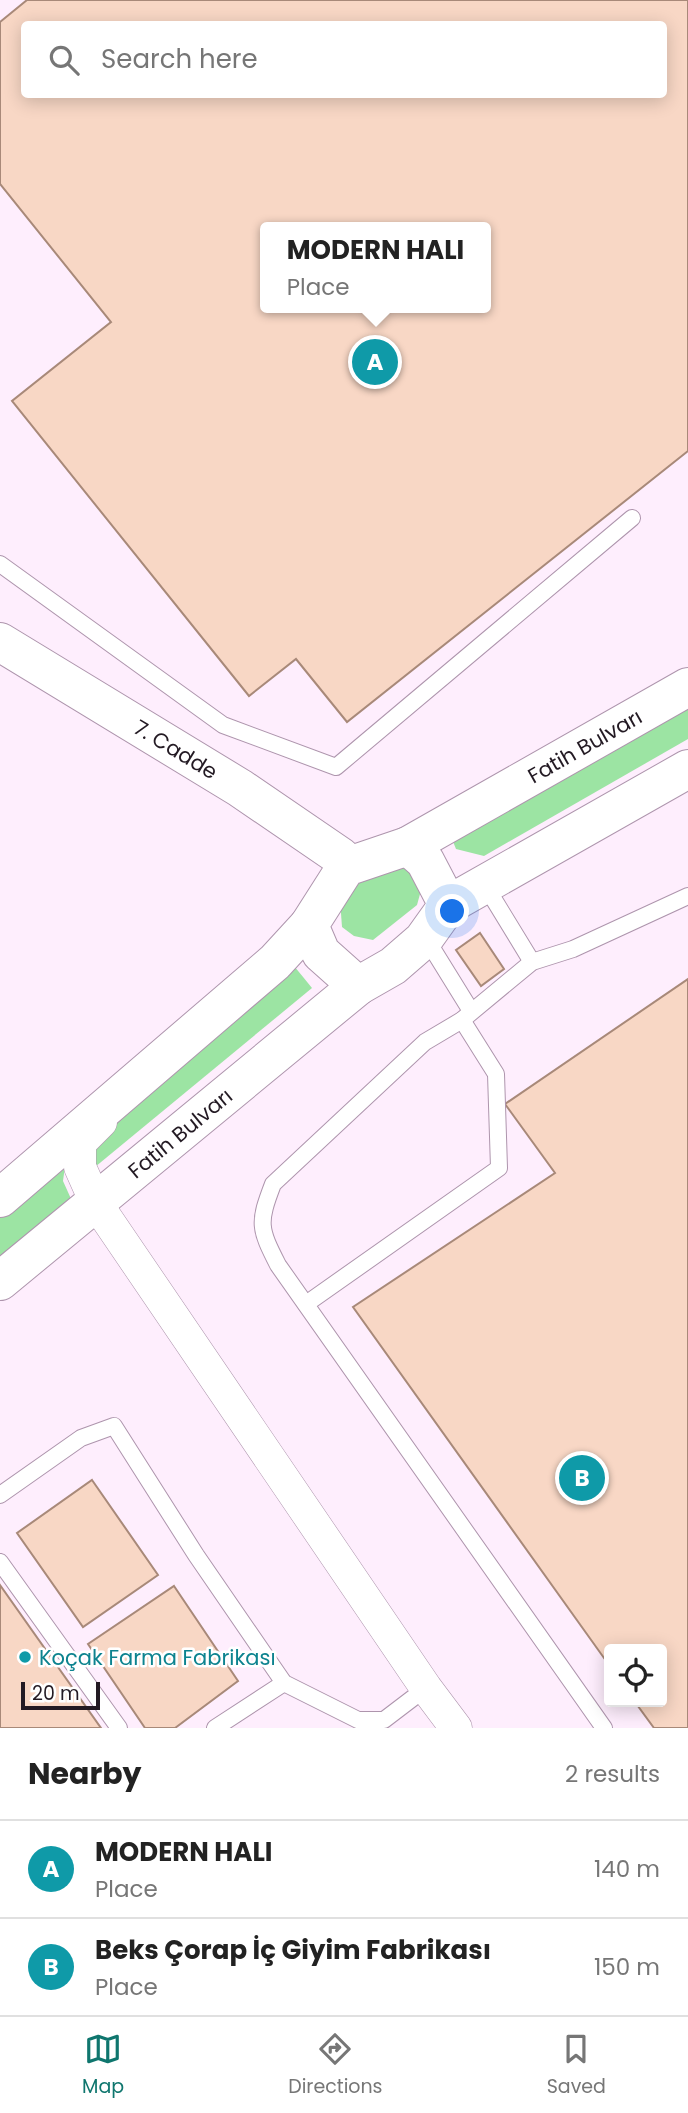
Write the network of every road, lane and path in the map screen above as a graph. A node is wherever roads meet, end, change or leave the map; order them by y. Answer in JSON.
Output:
{"nodes":[{"id":1,"x":632,"y":518,"type":"dead end"},
{"id":2,"x":0,"y":564,"type":"edge"},
{"id":3,"x":0,"y":642,"type":"edge"},
{"id":4,"x":688,"y":687,"type":"edge"},
{"id":5,"x":688,"y":769,"type":"edge"},
{"id":6,"x":408,"y":846,"type":"junction"},
{"id":7,"x":346,"y":867,"type":"junction"},
{"id":8,"x":485,"y":885,"type":"junction"},
{"id":9,"x":688,"y":896,"type":"edge"},
{"id":10,"x":447,"y":905,"type":"junction"},
{"id":11,"x":309,"y":925,"type":"junction"},
{"id":12,"x":423,"y":940,"type":"junction"},
{"id":13,"x":532,"y":962,"type":"junction"},
{"id":14,"x":358,"y":986,"type":"junction"},
{"id":15,"x":467,"y":1016,"type":"junction"},
{"id":16,"x":152,"y":1069,"type":"junction"},
{"id":17,"x":0,"y":1198,"type":"edge"},
{"id":18,"x":96,"y":1203,"type":"junction"},
{"id":19,"x":0,"y":1281,"type":"edge"},
{"id":20,"x":306,"y":1304,"type":"junction"},
{"id":21,"x":0,"y":1495,"type":"edge"},
{"id":22,"x":0,"y":1562,"type":"edge"},
{"id":23,"x":284,"y":1683,"type":"junction"},
{"id":24,"x":426,"y":1688,"type":"junction"},
{"id":25,"x":119,"y":1728,"type":"edge"},
{"id":26,"x":215,"y":1728,"type":"edge"},
{"id":27,"x":456,"y":1728,"type":"edge"},
{"id":28,"x":604,"y":1728,"type":"edge"}],
"edges":[{"from":1,"to":2,"type":"lane"},
{"from":3,"to":7,"type":"main road","name":"7. Cadde"},
{"from":4,"to":6,"type":"main road","name":"Fatih Bulvarı"},
{"from":5,"to":8,"type":"main road","name":"Fatih Bulvarı"},
{"from":6,"to":7,"type":"main road","name":"Fatih Bulvarı"},
{"from":6,"to":10,"type":"main road"},
{"from":7,"to":11,"type":"main road"},
{"from":8,"to":10,"type":"main road","name":"Fatih Bulvarı"},
{"from":8,"to":13,"type":"lane"},
{"from":9,"to":13,"type":"lane"},
{"from":10,"to":12,"type":"main road","name":"Fatih Bulvarı"},
{"from":11,"to":14,"type":"main road"},
{"from":11,"to":16,"type":"main road"},
{"from":12,"to":14,"type":"main road","name":"Fatih Bulvarı"},
{"from":12,"to":15,"type":"lane"},
{"from":13,"to":15,"type":"lane"},
{"from":14,"to":18,"type":"main road","name":"Fatih Bulvarı"},
{"from":15,"to":20,"type":"lane"},
{"from":15,"to":20,"type":"lane"},
{"from":16,"to":17,"type":"main road"},
{"from":16,"to":18,"type":"street"},
{"from":18,"to":19,"type":"main road","name":"Fatih Bulvarı"},
{"from":18,"to":24,"type":"street"},
{"from":20,"to":28,"type":"lane"},
{"from":21,"to":23,"type":"lane"},
{"from":22,"to":25,"type":"lane"},
{"from":23,"to":24,"type":"lane"},
{"from":23,"to":26,"type":"lane"},
{"from":24,"to":27,"type":"street"}]}
